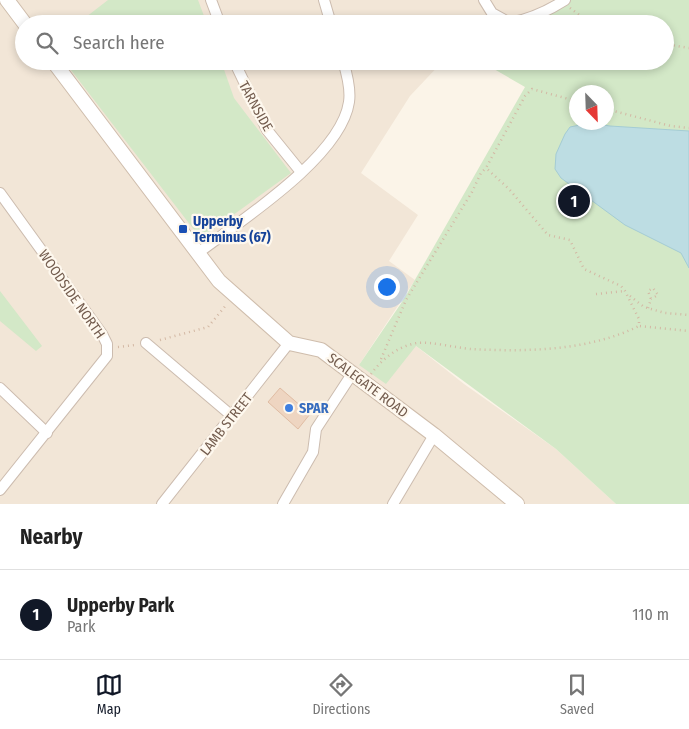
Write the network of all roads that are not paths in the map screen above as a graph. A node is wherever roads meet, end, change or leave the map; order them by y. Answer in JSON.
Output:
{"nodes":[{"id":1,"x":7,"y":0,"type":"edge"},
{"id":2,"x":211,"y":0,"type":"edge"},
{"id":3,"x":324,"y":0,"type":"edge"},
{"id":4,"x":484,"y":0,"type":"edge"},
{"id":5,"x":568,"y":1,"type":"edge"},
{"id":6,"x":0,"y":6,"type":"edge"},
{"id":7,"x":18,"y":15,"type":"edge"},
{"id":8,"x":217,"y":15,"type":"edge"},
{"id":9,"x":328,"y":15,"type":"edge"},
{"id":10,"x":496,"y":15,"type":"edge"},
{"id":11,"x":537,"y":15,"type":"edge"},
{"id":12,"x":60,"y":70,"type":"edge"},
{"id":13,"x":238,"y":70,"type":"edge"},
{"id":14,"x":346,"y":70,"type":"edge"},
{"id":15,"x":301,"y":172,"type":"junction"},
{"id":16,"x":0,"y":193,"type":"edge"},
{"id":17,"x":198,"y":253,"type":"junction"},
{"id":18,"x":146,"y":343,"type":"road end"},
{"id":19,"x":288,"y":343,"type":"junction"},
{"id":20,"x":352,"y":374,"type":"junction"},
{"id":21,"x":0,"y":388,"type":"edge"},
{"id":22,"x":232,"y":416,"type":"junction"},
{"id":23,"x":47,"y":433,"type":"junction"},
{"id":24,"x":434,"y":435,"type":"junction"},
{"id":25,"x":0,"y":490,"type":"edge"},
{"id":26,"x":162,"y":504,"type":"edge"},
{"id":27,"x":283,"y":504,"type":"edge"},
{"id":28,"x":393,"y":504,"type":"edge"},
{"id":29,"x":517,"y":504,"type":"edge"}],
"edges":[{"from":1,"to":6,"type":"street"},
{"from":1,"to":7,"type":"street"},
{"from":2,"to":8,"type":"street"},
{"from":3,"to":9,"type":"street"},
{"from":4,"to":10,"type":"street"},
{"from":5,"to":11,"type":"street"},
{"from":12,"to":17,"type":"street","name":"SCALEGATE ROAD"},
{"from":13,"to":15,"type":"street","name":"TARNSIDE"},
{"from":14,"to":15,"type":"street"},
{"from":15,"to":17,"type":"street"},
{"from":16,"to":23,"type":"street","name":"WOODSIDE NORTH"},
{"from":17,"to":19,"type":"street","name":"SCALEGATE ROAD"},
{"from":18,"to":22,"type":"street"},
{"from":19,"to":20,"type":"street","name":"SCALEGATE ROAD"},
{"from":19,"to":22,"type":"street","name":"LAMB STREET"},
{"from":20,"to":24,"type":"street","name":"SCALEGATE ROAD"},
{"from":20,"to":27,"type":"street"},
{"from":21,"to":23,"type":"street"},
{"from":22,"to":26,"type":"street","name":"LAMB STREET"},
{"from":23,"to":25,"type":"street","name":"WOODSIDE NORTH"},
{"from":24,"to":28,"type":"street"},
{"from":24,"to":29,"type":"street","name":"SCALEGATE ROAD"}]}
